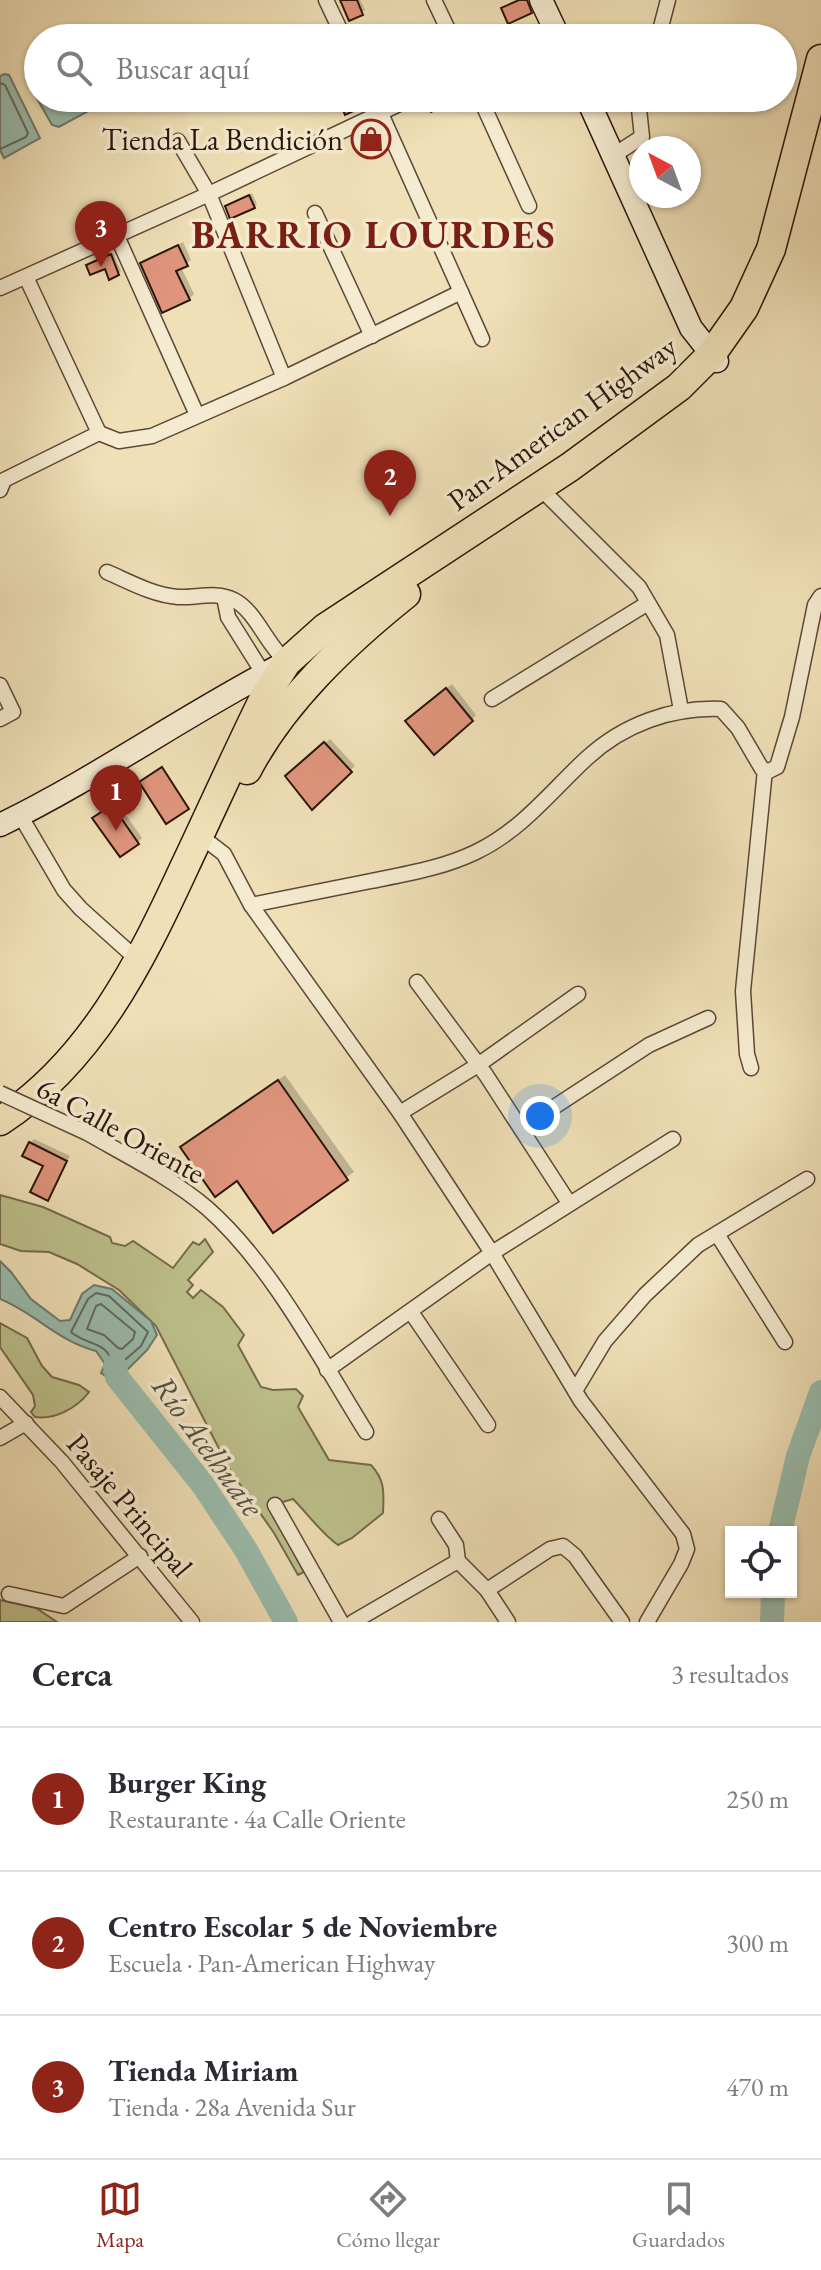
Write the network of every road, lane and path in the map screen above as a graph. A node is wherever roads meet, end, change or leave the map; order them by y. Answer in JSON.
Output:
{"nodes":[{"id":1,"x":326,"y":0,"type":"edge"},
{"id":2,"x":434,"y":0,"type":"edge"},
{"id":3,"x":541,"y":0,"type":"edge"},
{"id":4,"x":668,"y":0,"type":"edge"},
{"id":5,"x":337,"y":24,"type":"edge"},
{"id":6,"x":445,"y":24,"type":"edge"},
{"id":7,"x":552,"y":24,"type":"edge"},
{"id":8,"x":662,"y":24,"type":"edge"},
{"id":9,"x":821,"y":59,"type":"edge"},
{"id":10,"x":486,"y":112,"type":"edge"},
{"id":11,"x":594,"y":112,"type":"edge"},
{"id":12,"x":639,"y":112,"type":"edge"},
{"id":13,"x":381,"y":113,"type":"joint"},
{"id":14,"x":821,"y":116,"type":"edge"},
{"id":15,"x":178,"y":141,"type":"dead end"},
{"id":16,"x":614,"y":155,"type":"junction"},
{"id":17,"x":209,"y":194,"type":"junction"},
{"id":18,"x":529,"y":206,"type":"dead end"},
{"id":19,"x":315,"y":213,"type":"dead end"},
{"id":20,"x":117,"y":236,"type":"junction"},
{"id":21,"x":26,"y":277,"type":"junction"},
{"id":22,"x":0,"y":288,"type":"edge"},
{"id":23,"x":461,"y":292,"type":"junction"},
{"id":24,"x":744,"y":335,"type":"junction"},
{"id":25,"x":372,"y":336,"type":"junction"},
{"id":26,"x":482,"y":339,"type":"dead end"},
{"id":27,"x":714,"y":358,"type":"junction"},
{"id":28,"x":284,"y":378,"type":"junction"},
{"id":29,"x":694,"y":391,"type":"junction"},
{"id":30,"x":197,"y":415,"type":"junction"},
{"id":31,"x":99,"y":433,"type":"junction"},
{"id":32,"x":1,"y":480,"type":"edge"},
{"id":33,"x":549,"y":497,"type":"junction"},
{"id":34,"x":107,"y":572,"type":"dead end"},
{"id":35,"x":821,"y":596,"type":"edge"},
{"id":36,"x":224,"y":597,"type":"junction"},
{"id":37,"x":648,"y":603,"type":"junction"},
{"id":38,"x":814,"y":641,"type":"edge"},
{"id":39,"x":274,"y":674,"type":"junction"},
{"id":40,"x":0,"y":685,"type":"edge"},
{"id":41,"x":301,"y":695,"type":"junction"},
{"id":42,"x":492,"y":699,"type":"dead end"},
{"id":43,"x":681,"y":710,"type":"junction"},
{"id":44,"x":6,"y":716,"type":"edge"},
{"id":45,"x":765,"y":770,"type":"junction"},
{"id":46,"x":10,"y":820,"type":"edge"},
{"id":47,"x":211,"y":844,"type":"junction"},
{"id":48,"x":251,"y":905,"type":"junction"},
{"id":49,"x":139,"y":961,"type":"junction"},
{"id":50,"x":417,"y":982,"type":"dead end"},
{"id":51,"x":578,"y":994,"type":"dead end"},
{"id":52,"x":708,"y":1018,"type":"dead end"},
{"id":53,"x":478,"y":1065,"type":"junction"},
{"id":54,"x":751,"y":1068,"type":"dead end"},
{"id":55,"x":0,"y":1093,"type":"edge"},
{"id":56,"x":400,"y":1113,"type":"junction"},
{"id":57,"x":0,"y":1121,"type":"edge"},
{"id":58,"x":522,"y":1128,"type":"junction"},
{"id":59,"x":0,"y":1136,"type":"edge"},
{"id":60,"x":673,"y":1139,"type":"dead end"},
{"id":61,"x":807,"y":1179,"type":"dead end"},
{"id":62,"x":569,"y":1203,"type":"junction"},
{"id":63,"x":717,"y":1234,"type":"junction"},
{"id":64,"x":492,"y":1253,"type":"junction"},
{"id":65,"x":411,"y":1312,"type":"junction"},
{"id":66,"x":785,"y":1342,"type":"dead end"},
{"id":67,"x":327,"y":1370,"type":"junction"},
{"id":68,"x":575,"y":1391,"type":"junction"},
{"id":69,"x":0,"y":1397,"type":"edge"},
{"id":70,"x":26,"y":1423,"type":"junction"},
{"id":71,"x":488,"y":1425,"type":"dead end"},
{"id":72,"x":366,"y":1432,"type":"dead end"},
{"id":73,"x":0,"y":1438,"type":"edge"},
{"id":74,"x":275,"y":1505,"type":"dead end"},
{"id":75,"x":439,"y":1519,"type":"dead end"},
{"id":76,"x":140,"y":1556,"type":"junction"},
{"id":77,"x":458,"y":1561,"type":"junction"},
{"id":78,"x":487,"y":1590,"type":"junction"},
{"id":79,"x":9,"y":1594,"type":"dead end"},
{"id":80,"x":192,"y":1622,"type":"edge"},
{"id":81,"x":341,"y":1622,"type":"edge"},
{"id":82,"x":353,"y":1622,"type":"edge"},
{"id":83,"x":508,"y":1622,"type":"edge"},
{"id":84,"x":622,"y":1622,"type":"edge"},
{"id":85,"x":647,"y":1622,"type":"edge"}],
"edges":[{"from":1,"to":5,"type":"street"},
{"from":2,"to":6,"type":"street"},
{"from":3,"to":7,"type":"main road"},
{"from":4,"to":8,"type":"street"},
{"from":9,"to":27,"type":"highway","name":"Pan-American Highway"},
{"from":10,"to":18,"type":"street"},
{"from":11,"to":16,"type":"main road"},
{"from":12,"to":16,"type":"street"},
{"from":13,"to":17,"type":"street"},
{"from":13,"to":23,"type":"street"},
{"from":14,"to":24,"type":"highway","name":"Pan-American Highway"},
{"from":15,"to":17,"type":"street"},
{"from":16,"to":27,"type":"main road"},
{"from":17,"to":20,"type":"street"},
{"from":17,"to":28,"type":"street"},
{"from":19,"to":25,"type":"street"},
{"from":20,"to":21,"type":"street"},
{"from":20,"to":30,"type":"street"},
{"from":21,"to":22,"type":"street"},
{"from":21,"to":31,"type":"street"},
{"from":23,"to":25,"type":"street"},
{"from":23,"to":26,"type":"street"},
{"from":24,"to":27,"type":"highway"},
{"from":24,"to":29,"type":"highway","name":"Pan-American Highway"},
{"from":25,"to":28,"type":"street"},
{"from":27,"to":29,"type":"highway"},
{"from":27,"to":39,"type":"highway","name":"Pan-American Highway"},
{"from":28,"to":30,"type":"street"},
{"from":29,"to":33,"type":"highway","name":"Pan-American Highway"},
{"from":30,"to":31,"type":"street"},
{"from":31,"to":32,"type":"street"},
{"from":33,"to":37,"type":"street"},
{"from":33,"to":41,"type":"highway","name":"Pan-American Highway"},
{"from":34,"to":36,"type":"street"},
{"from":35,"to":38,"type":"street"},
{"from":36,"to":39,"type":"street"},
{"from":36,"to":39,"type":"street"},
{"from":37,"to":42,"type":"street"},
{"from":37,"to":43,"type":"street"},
{"from":38,"to":45,"type":"street"},
{"from":39,"to":41,"type":"highway"},
{"from":39,"to":46,"type":"main road"},
{"from":39,"to":49,"type":"highway","name":"Pan-American Highway"},
{"from":40,"to":44,"type":"street"},
{"from":41,"to":47,"type":"highway","name":"Pan-American Highway"},
{"from":43,"to":45,"type":"street"},
{"from":43,"to":48,"type":"street"},
{"from":45,"to":54,"type":"street"},
{"from":46,"to":49,"type":"street"},
{"from":47,"to":48,"type":"street"},
{"from":47,"to":59,"type":"highway","name":"Pan-American Highway"},
{"from":48,"to":56,"type":"street"},
{"from":49,"to":57,"type":"highway","name":"Pan-American Highway"},
{"from":50,"to":53,"type":"street"},
{"from":51,"to":53,"type":"street"},
{"from":52,"to":58,"type":"street"},
{"from":53,"to":56,"type":"street"},
{"from":53,"to":58,"type":"street"},
{"from":55,"to":67,"type":"street","name":"6a Calle Oriente","bridge":true},
{"from":56,"to":64,"type":"street"},
{"from":58,"to":62,"type":"street"},
{"from":60,"to":62,"type":"street"},
{"from":61,"to":63,"type":"street"},
{"from":62,"to":64,"type":"street"},
{"from":63,"to":66,"type":"street"},
{"from":63,"to":68,"type":"street"},
{"from":64,"to":65,"type":"street"},
{"from":64,"to":68,"type":"street"},
{"from":65,"to":67,"type":"street"},
{"from":65,"to":71,"type":"street"},
{"from":67,"to":72,"type":"street","name":"6a Calle Oriente"},
{"from":68,"to":85,"type":"street"},
{"from":69,"to":70,"type":"street","name":"Pasaje Principal"},
{"from":70,"to":73,"type":"street","name":"Pasaje Principal"},
{"from":70,"to":76,"type":"street","name":"Pasaje Principal"},
{"from":74,"to":81,"type":"street"},
{"from":75,"to":77,"type":"street"},
{"from":76,"to":79,"type":"street"},
{"from":76,"to":80,"type":"street","name":"Pasaje Principal"},
{"from":77,"to":78,"type":"street"},
{"from":77,"to":82,"type":"street"},
{"from":78,"to":83,"type":"street"},
{"from":78,"to":84,"type":"street"}]}
